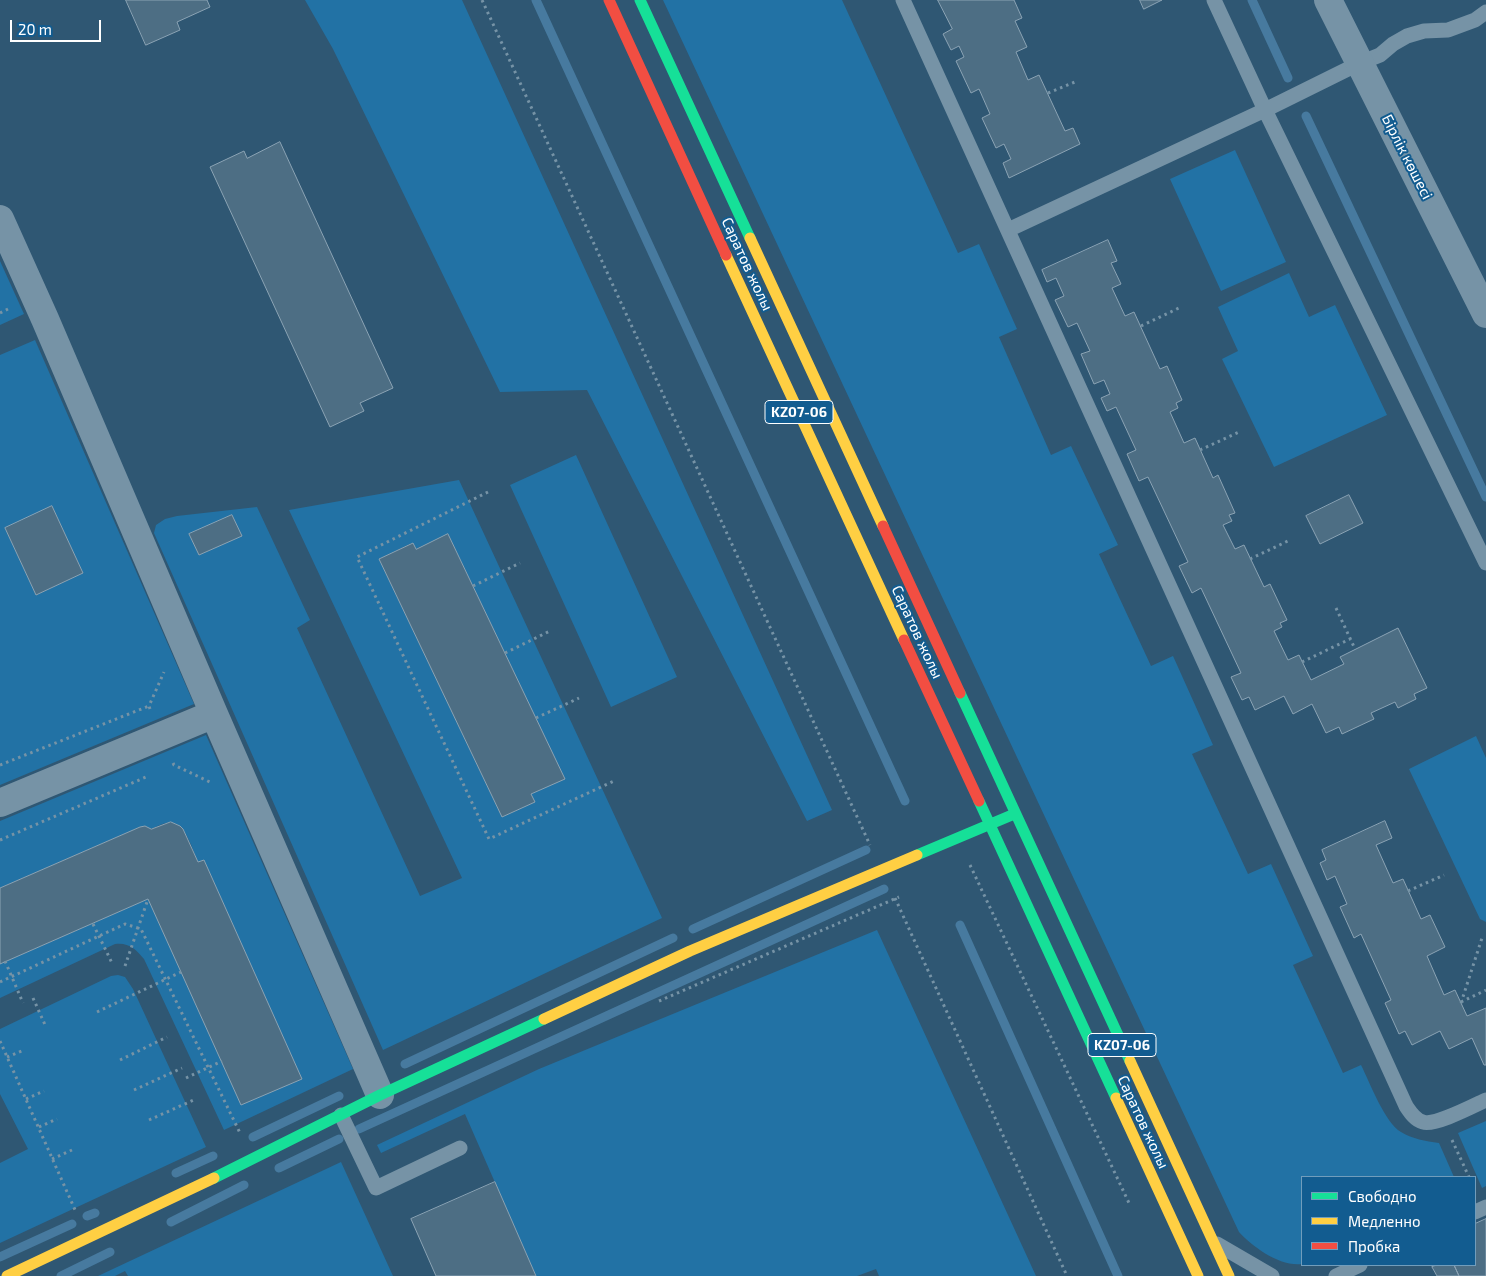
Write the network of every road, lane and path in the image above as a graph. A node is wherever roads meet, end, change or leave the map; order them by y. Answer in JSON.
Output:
{"nodes":[{"id":1,"x":482,"y":0,"type":"edge"},
{"id":2,"x":609,"y":0,"type":"edge"},
{"id":3,"x":640,"y":0,"type":"edge"},
{"id":4,"x":903,"y":0,"type":"edge"},
{"id":5,"x":1214,"y":0,"type":"edge"},
{"id":6,"x":1328,"y":0,"type":"edge"},
{"id":7,"x":1486,"y":12,"type":"edge"},
{"id":8,"x":1360,"y":63,"type":"junction"},
{"id":9,"x":1074,"y":82,"type":"dead end"},
{"id":10,"x":1048,"y":93,"type":"dead end"},
{"id":11,"x":1265,"y":110,"type":"junction"},
{"id":12,"x":0,"y":219,"type":"edge"},
{"id":13,"x":1008,"y":230,"type":"junction"},
{"id":14,"x":1181,"y":307,"type":"dead end"},
{"id":15,"x":9,"y":309,"type":"dead end"},
{"id":16,"x":0,"y":313,"type":"edge"},
{"id":17,"x":1486,"y":314,"type":"edge"},
{"id":18,"x":1141,"y":326,"type":"dead end"},
{"id":19,"x":1239,"y":432,"type":"dead end"},
{"id":20,"x":1200,"y":450,"type":"dead end"},
{"id":21,"x":488,"y":492,"type":"dead end"},
{"id":22,"x":1290,"y":540,"type":"dead end"},
{"id":23,"x":1250,"y":560,"type":"dead end"},
{"id":24,"x":520,"y":563,"type":"dead end"},
{"id":25,"x":1486,"y":563,"type":"edge"},
{"id":26,"x":473,"y":586,"type":"dead end"},
{"id":27,"x":1336,"y":608,"type":"dead end"},
{"id":28,"x":550,"y":631,"type":"dead end"},
{"id":29,"x":1350,"y":639,"type":"junction"},
{"id":30,"x":1355,"y":649,"type":"dead end"},
{"id":31,"x":505,"y":653,"type":"dead end"},
{"id":32,"x":1302,"y":662,"type":"dead end"},
{"id":33,"x":579,"y":698,"type":"dead end"},
{"id":34,"x":149,"y":706,"type":"dead end"},
{"id":35,"x":214,"y":714,"type":"junction"},
{"id":36,"x":536,"y":718,"type":"dead end"},
{"id":37,"x":0,"y":765,"type":"edge"},
{"id":38,"x":146,"y":777,"type":"dead end"},
{"id":39,"x":616,"y":780,"type":"dead end"},
{"id":40,"x":0,"y":803,"type":"edge"},
{"id":41,"x":1015,"y":814,"type":"junction"},
{"id":42,"x":989,"y":825,"type":"junction"},
{"id":43,"x":0,"y":840,"type":"edge"},
{"id":44,"x":962,"y":868,"type":"dead end"},
{"id":45,"x":882,"y":870,"type":"junction"},
{"id":46,"x":1444,"y":875,"type":"dead end"},
{"id":47,"x":1408,"y":891,"type":"dead end"},
{"id":48,"x":904,"y":895,"type":"dead end"},
{"id":49,"x":896,"y":899,"type":"junction"},
{"id":50,"x":148,"y":900,"type":"dead end"},
{"id":51,"x":93,"y":924,"type":"dead end"},
{"id":52,"x":138,"y":928,"type":"junction"},
{"id":53,"x":100,"y":936,"type":"junction"},
{"id":54,"x":1482,"y":938,"type":"dead end"},
{"id":55,"x":5,"y":962,"type":"dead end"},
{"id":56,"x":112,"y":963,"type":"dead end"},
{"id":57,"x":125,"y":966,"type":"dead end"},
{"id":58,"x":181,"y":972,"type":"dead end"},
{"id":59,"x":12,"y":977,"type":"junction"},
{"id":60,"x":166,"y":979,"type":"junction"},
{"id":61,"x":0,"y":982,"type":"edge"},
{"id":62,"x":1486,"y":990,"type":"edge"},
{"id":63,"x":33,"y":998,"type":"dead end"},
{"id":64,"x":658,"y":1001,"type":"dead end"},
{"id":65,"x":24,"y":1003,"type":"dead end"},
{"id":66,"x":96,"y":1012,"type":"dead end"},
{"id":67,"x":46,"y":1028,"type":"dead end"},
{"id":68,"x":167,"y":1037,"type":"dead end"},
{"id":69,"x":0,"y":1041,"type":"edge"},
{"id":70,"x":24,"y":1050,"type":"dead end"},
{"id":71,"x":7,"y":1057,"type":"junction"},
{"id":72,"x":120,"y":1060,"type":"dead end"},
{"id":73,"x":222,"y":1061,"type":"dead end"},
{"id":74,"x":209,"y":1067,"type":"junction"},
{"id":75,"x":182,"y":1068,"type":"dead end"},
{"id":76,"x":186,"y":1078,"type":"dead end"},
{"id":77,"x":134,"y":1090,"type":"dead end"},
{"id":78,"x":44,"y":1091,"type":"dead end"},
{"id":79,"x":380,"y":1095,"type":"junction"},
{"id":80,"x":26,"y":1099,"type":"junction"},
{"id":81,"x":196,"y":1099,"type":"dead end"},
{"id":82,"x":1486,"y":1100,"type":"edge"},
{"id":83,"x":341,"y":1115,"type":"junction"},
{"id":84,"x":58,"y":1119,"type":"dead end"},
{"id":85,"x":1442,"y":1119,"type":"junction"},
{"id":86,"x":149,"y":1120,"type":"dead end"},
{"id":87,"x":39,"y":1127,"type":"junction"},
{"id":88,"x":460,"y":1148,"type":"dead end"},
{"id":89,"x":72,"y":1150,"type":"dead end"},
{"id":90,"x":52,"y":1159,"type":"junction"},
{"id":91,"x":252,"y":1159,"type":"junction"},
{"id":92,"x":1469,"y":1176,"type":"edge"},
{"id":93,"x":1130,"y":1204,"type":"dead end"},
{"id":94,"x":87,"y":1238,"type":"junction"},
{"id":95,"x":1213,"y":1241,"type":"junction"},
{"id":96,"x":1358,"y":1266,"type":"edge"},
{"id":97,"x":7,"y":1276,"type":"edge"},
{"id":98,"x":1067,"y":1276,"type":"edge"},
{"id":99,"x":1198,"y":1276,"type":"edge"},
{"id":100,"x":1229,"y":1276,"type":"edge"},
{"id":101,"x":1272,"y":1276,"type":"edge"},
{"id":102,"x":1336,"y":1276,"type":"edge"}],
"edges":[{"from":1,"to":45,"type":"path"},
{"from":2,"to":42,"type":"main road","name":"Саратов жолы","number":"KZ07-06"},
{"from":3,"to":41,"type":"main road","name":"Саратов жолы","number":"KZ07-06"},
{"from":4,"to":13,"type":"lane"},
{"from":5,"to":11,"type":"lane"},
{"from":6,"to":8,"type":"street","name":"Бірлік көшесі"},
{"from":7,"to":8,"type":"lane"},
{"from":8,"to":11,"type":"lane"},
{"from":8,"to":17,"type":"street","name":"Бірлік көшесі"},
{"from":9,"to":10,"type":"path"},
{"from":11,"to":13,"type":"lane"},
{"from":11,"to":25,"type":"lane"},
{"from":12,"to":35,"type":"street"},
{"from":13,"to":85,"type":"lane"},
{"from":14,"to":18,"type":"path"},
{"from":15,"to":16,"type":"path"},
{"from":19,"to":20,"type":"path"},
{"from":21,"to":39,"type":"path"},
{"from":22,"to":23,"type":"path"},
{"from":24,"to":26,"type":"path"},
{"from":27,"to":29,"type":"path"},
{"from":28,"to":31,"type":"path"},
{"from":29,"to":30,"type":"path"},
{"from":29,"to":32,"type":"path"},
{"from":33,"to":36,"type":"path"},
{"from":34,"to":37,"type":"path"},
{"from":35,"to":40,"type":"street"},
{"from":35,"to":79,"type":"street"},
{"from":38,"to":43,"type":"path"},
{"from":41,"to":42,"type":"main road"},
{"from":41,"to":95,"type":"main road","name":"Саратов жолы","number":"KZ07-06"},
{"from":42,"to":45,"type":"main road"},
{"from":42,"to":99,"type":"main road","name":"Саратов жолы","number":"KZ07-06"},
{"from":44,"to":93,"type":"path"},
{"from":45,"to":49,"type":"path"},
{"from":45,"to":79,"type":"main road"},
{"from":46,"to":47,"type":"path"},
{"from":48,"to":49,"type":"path"},
{"from":49,"to":64,"type":"path"},
{"from":49,"to":98,"type":"path"},
{"from":50,"to":52,"type":"path"},
{"from":51,"to":53,"type":"path"},
{"from":52,"to":53,"type":"path"},
{"from":52,"to":57,"type":"path"},
{"from":52,"to":60,"type":"path"},
{"from":53,"to":56,"type":"path"},
{"from":53,"to":59,"type":"path"},
{"from":54,"to":62,"type":"path"},
{"from":55,"to":59,"type":"path"},
{"from":58,"to":60,"type":"path"},
{"from":59,"to":61,"type":"path"},
{"from":59,"to":65,"type":"path"},
{"from":60,"to":66,"type":"path"},
{"from":60,"to":74,"type":"path"},
{"from":63,"to":67,"type":"path"},
{"from":68,"to":72,"type":"path"},
{"from":69,"to":71,"type":"path"},
{"from":70,"to":71,"type":"path"},
{"from":71,"to":80,"type":"path"},
{"from":73,"to":74,"type":"path"},
{"from":74,"to":76,"type":"path"},
{"from":74,"to":91,"type":"path"},
{"from":75,"to":77,"type":"path"},
{"from":78,"to":80,"type":"path"},
{"from":79,"to":83,"type":"main road"},
{"from":80,"to":87,"type":"path"},
{"from":81,"to":86,"type":"path"},
{"from":82,"to":85,"type":"lane"},
{"from":83,"to":88,"type":"lane"},
{"from":83,"to":91,"type":"main road"},
{"from":84,"to":87,"type":"path"},
{"from":85,"to":92,"type":"path"},
{"from":87,"to":90,"type":"path"},
{"from":89,"to":90,"type":"path"},
{"from":90,"to":94,"type":"path"},
{"from":91,"to":94,"type":"main road"},
{"from":94,"to":97,"type":"main road"},
{"from":95,"to":100,"type":"main road","name":"Саратов жолы","number":"KZ07-06"},
{"from":95,"to":101,"type":"lane"},
{"from":96,"to":102,"type":"lane"}]}
